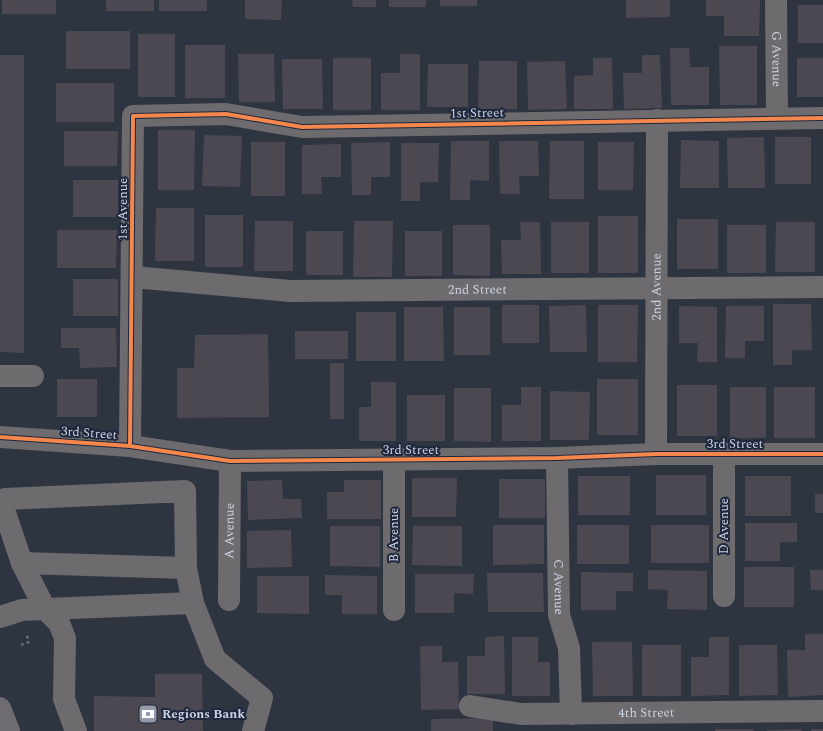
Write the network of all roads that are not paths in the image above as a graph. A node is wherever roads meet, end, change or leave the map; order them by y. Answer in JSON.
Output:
{"nodes":[{"id":1,"x":776,"y":0,"type":"edge"},
{"id":2,"x":133,"y":116,"type":"joint"},
{"id":3,"x":777,"y":118,"type":"junction"},
{"id":4,"x":823,"y":118,"type":"edge"},
{"id":5,"x":657,"y":120,"type":"junction"},
{"id":6,"x":133,"y":277,"type":"junction"},
{"id":7,"x":823,"y":287,"type":"edge"},
{"id":8,"x":656,"y":289,"type":"junction"},
{"id":9,"x":0,"y":376,"type":"edge"},
{"id":10,"x":33,"y":376,"type":"dead end"},
{"id":11,"x":0,"y":437,"type":"edge"},
{"id":12,"x":130,"y":446,"type":"junction"},
{"id":13,"x":656,"y":454,"type":"junction"},
{"id":14,"x":823,"y":454,"type":"edge"},
{"id":15,"x":724,"y":455,"type":"junction"},
{"id":16,"x":557,"y":458,"type":"junction"},
{"id":17,"x":394,"y":460,"type":"junction"},
{"id":18,"x":230,"y":461,"type":"junction"},
{"id":19,"x":22,"y":562,"type":"junction"},
{"id":20,"x":186,"y":568,"type":"junction"},
{"id":21,"x":724,"y":596,"type":"dead end"},
{"id":22,"x":229,"y":600,"type":"dead end"},
{"id":23,"x":193,"y":603,"type":"junction"},
{"id":24,"x":45,"y":609,"type":"junction"},
{"id":25,"x":394,"y":610,"type":"dead end"},
{"id":26,"x":0,"y":617,"type":"edge"},
{"id":27,"x":470,"y":706,"type":"dead end"},
{"id":28,"x":0,"y":708,"type":"edge"},
{"id":29,"x":823,"y":711,"type":"edge"},
{"id":30,"x":570,"y":714,"type":"junction"},
{"id":31,"x":9,"y":731,"type":"edge"},
{"id":32,"x":76,"y":731,"type":"edge"},
{"id":33,"x":253,"y":731,"type":"edge"}],
"edges":[{"from":1,"to":3,"type":"street","name":"G Avenue"},
{"from":2,"to":5,"type":"street","name":"1st Street"},
{"from":2,"to":6,"type":"street","name":"1st Avenue"},
{"from":3,"to":4,"type":"street","name":"1st Street"},
{"from":3,"to":5,"type":"street","name":"1st Street"},
{"from":5,"to":8,"type":"street","name":"2nd Avenue"},
{"from":6,"to":8,"type":"street","name":"2nd Street"},
{"from":6,"to":12,"type":"street","name":"1st Avenue"},
{"from":7,"to":8,"type":"street","name":"2nd Street"},
{"from":8,"to":13,"type":"street","name":"2nd Avenue"},
{"from":9,"to":10,"type":"street"},
{"from":11,"to":12,"type":"street","name":"3rd Street"},
{"from":12,"to":18,"type":"street","name":"3rd Street"},
{"from":13,"to":15,"type":"street","name":"3rd Street"},
{"from":13,"to":16,"type":"street","name":"3rd Street"},
{"from":14,"to":15,"type":"street","name":"3rd Street"},
{"from":15,"to":21,"type":"street","name":"D Avenue"},
{"from":16,"to":17,"type":"street","name":"3rd Street"},
{"from":16,"to":30,"type":"street","name":"C Avenue"},
{"from":17,"to":18,"type":"street","name":"3rd Street"},
{"from":17,"to":25,"type":"street","name":"B Avenue"},
{"from":18,"to":22,"type":"street","name":"A Avenue"},
{"from":19,"to":20,"type":"street"},
{"from":19,"to":20,"type":"street"},
{"from":19,"to":24,"type":"street"},
{"from":20,"to":23,"type":"street"},
{"from":23,"to":24,"type":"street"},
{"from":23,"to":33,"type":"street"},
{"from":24,"to":26,"type":"street"},
{"from":24,"to":32,"type":"street"},
{"from":27,"to":30,"type":"street","name":"4th Street"},
{"from":28,"to":31,"type":"main road"},
{"from":29,"to":30,"type":"street","name":"4th Street"}]}
